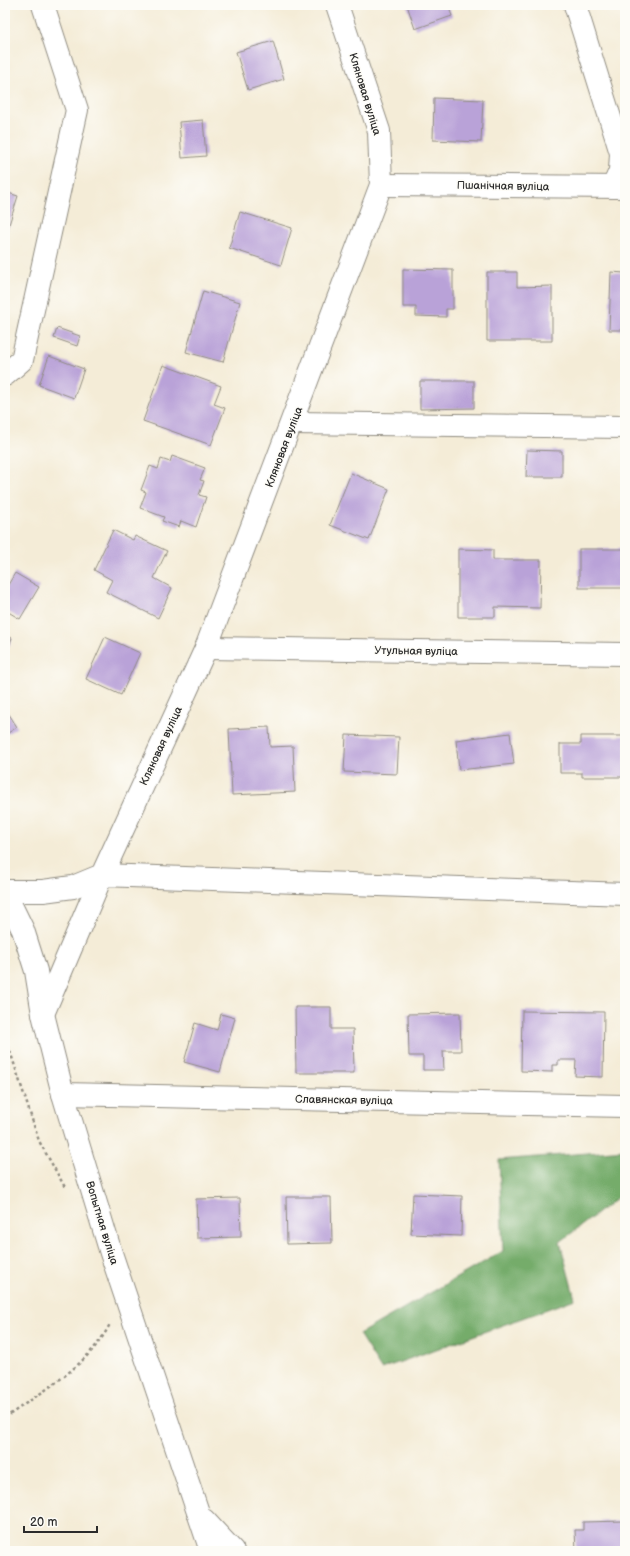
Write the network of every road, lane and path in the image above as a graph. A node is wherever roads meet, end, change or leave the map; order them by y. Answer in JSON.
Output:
{"nodes":[{"id":1,"x":43,"y":5,"type":"edge"},
{"id":2,"x":337,"y":5,"type":"edge"},
{"id":3,"x":575,"y":5,"type":"edge"},
{"id":4,"x":381,"y":185,"type":"junction"},
{"id":5,"x":619,"y":187,"type":"edge"},
{"id":6,"x":5,"y":375,"type":"edge"},
{"id":7,"x":293,"y":423,"type":"junction"},
{"id":8,"x":625,"y":427,"type":"edge"},
{"id":9,"x":206,"y":648,"type":"junction"},
{"id":10,"x":625,"y":654,"type":"edge"},
{"id":11,"x":102,"y":875,"type":"junction"},
{"id":12,"x":5,"y":892,"type":"edge"},
{"id":13,"x":625,"y":894,"type":"edge"},
{"id":14,"x":43,"y":1014,"type":"junction"},
{"id":15,"x":5,"y":1040,"type":"edge"},
{"id":16,"x":64,"y":1094,"type":"junction"},
{"id":17,"x":625,"y":1106,"type":"edge"},
{"id":18,"x":67,"y":1192,"type":"dead end"},
{"id":19,"x":124,"y":1295,"type":"junction"},
{"id":20,"x":5,"y":1418,"type":"edge"},
{"id":21,"x":197,"y":1513,"type":"junction"},
{"id":22,"x":211,"y":1551,"type":"edge"},
{"id":23,"x":233,"y":1551,"type":"edge"}],
"edges":[{"from":1,"to":6,"type":"street"},
{"from":2,"to":4,"type":"street","name":"Кляновая вуліца"},
{"from":3,"to":5,"type":"street"},
{"from":4,"to":5,"type":"street","name":"Пшанічная вуліца"},
{"from":4,"to":7,"type":"street","name":"Кляновая вуліца"},
{"from":7,"to":8,"type":"street"},
{"from":7,"to":9,"type":"street","name":"Кляновая вуліца"},
{"from":9,"to":10,"type":"street","name":"Утульная вуліца"},
{"from":9,"to":11,"type":"street","name":"Кляновая вуліца"},
{"from":11,"to":12,"type":"street"},
{"from":11,"to":13,"type":"street"},
{"from":11,"to":14,"type":"street","name":"Кляновая вуліца"},
{"from":12,"to":14,"type":"street","name":"Вопытная вуліца"},
{"from":14,"to":16,"type":"street","name":"Вопытная вуліца"},
{"from":15,"to":18,"type":"path"},
{"from":16,"to":17,"type":"street","name":"Славянская вуліца"},
{"from":16,"to":19,"type":"street","name":"Вопытная вуліца"},
{"from":19,"to":20,"type":"path"},
{"from":19,"to":21,"type":"street","name":"Вопытная вуліца"},
{"from":21,"to":22,"type":"street","name":"Вопытная вуліца"},
{"from":21,"to":23,"type":"street"}]}
